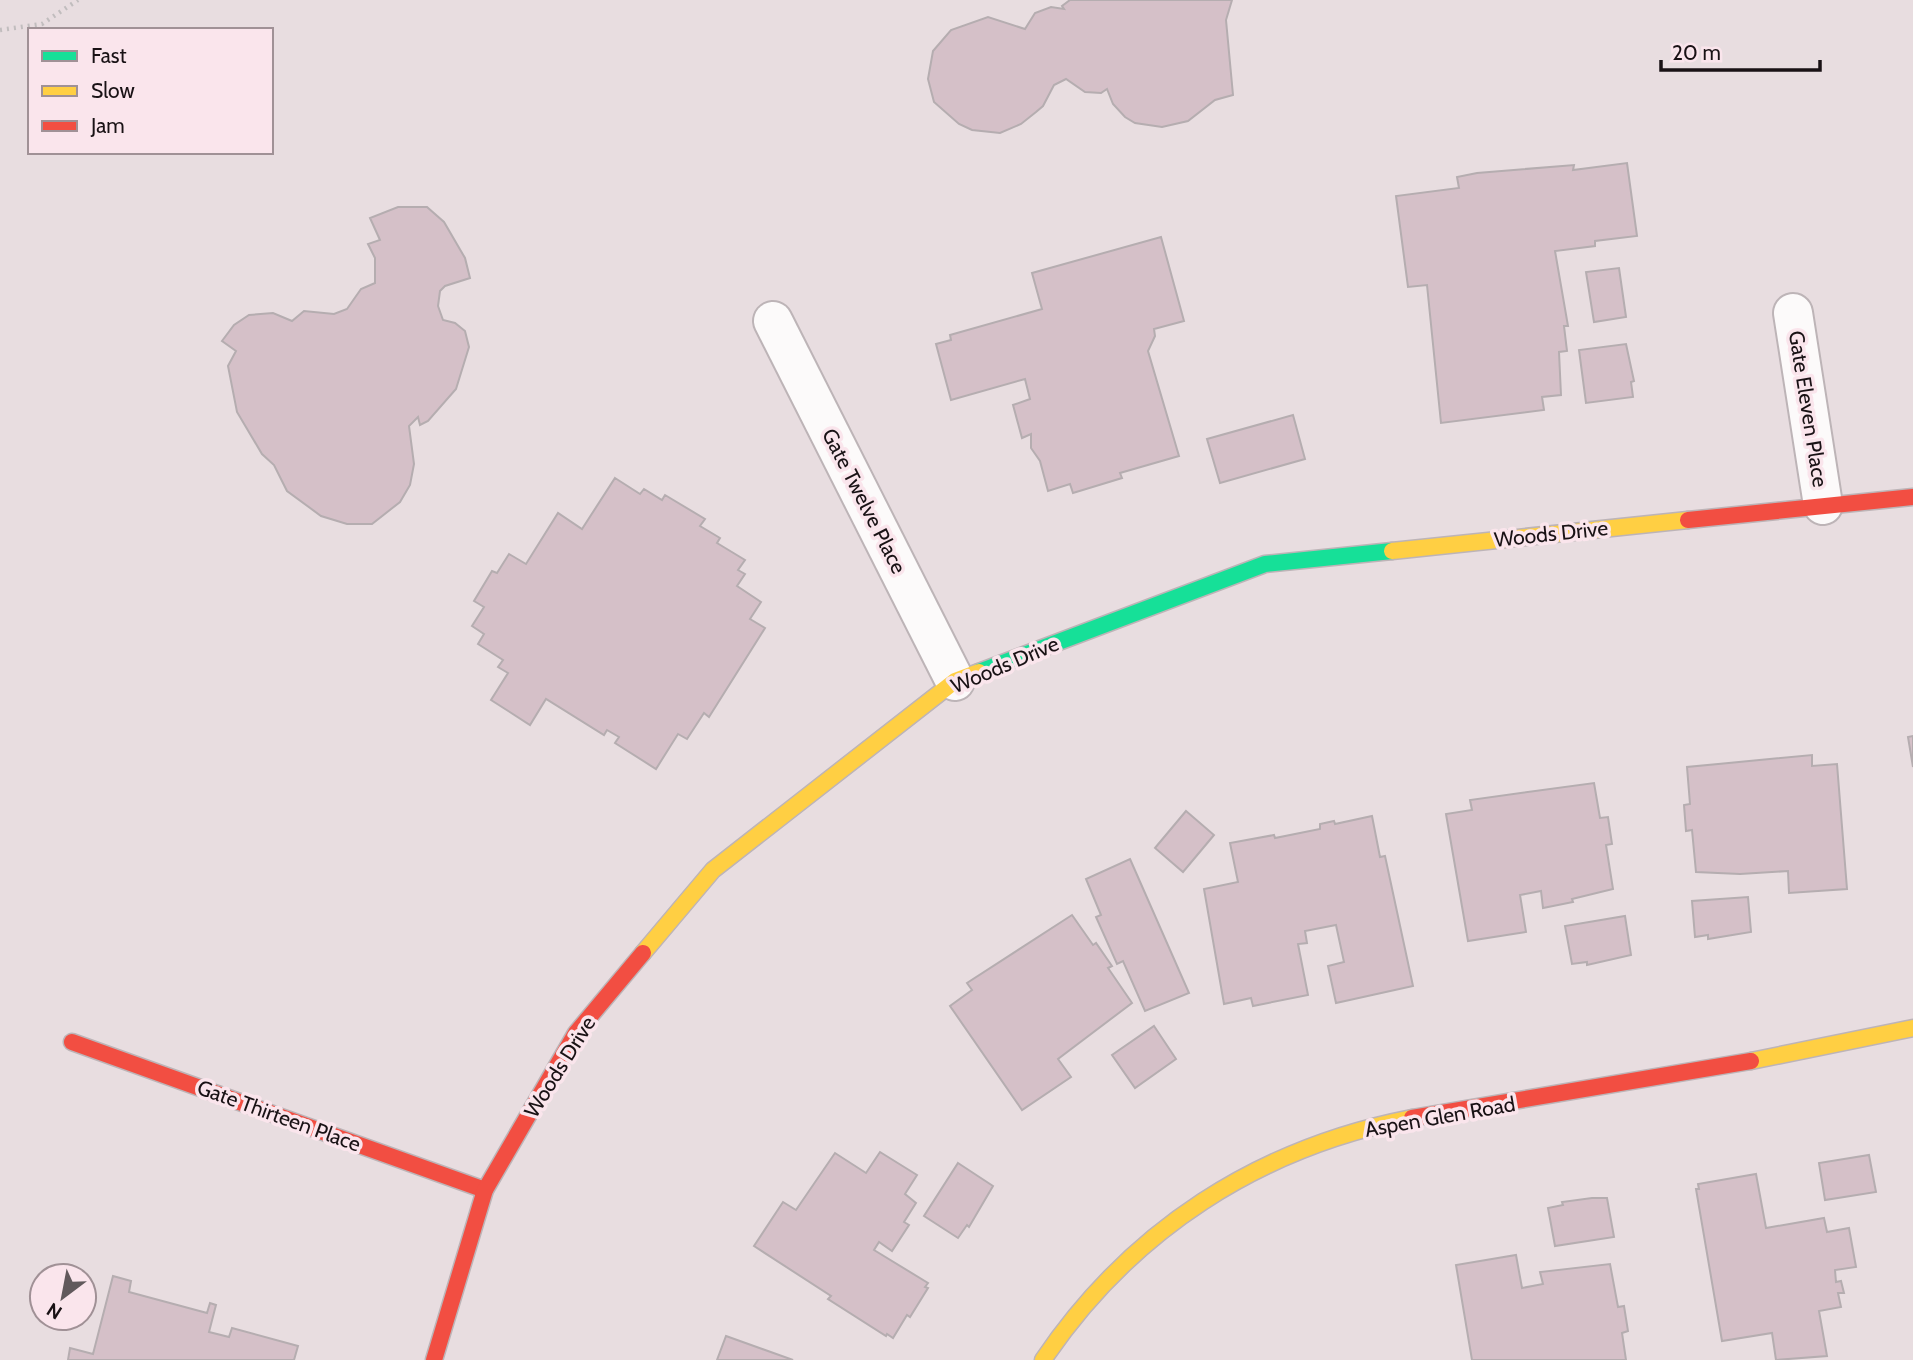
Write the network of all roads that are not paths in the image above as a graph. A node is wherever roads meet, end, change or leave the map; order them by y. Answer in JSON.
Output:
{"nodes":[{"id":1,"x":1793,"y":313,"type":"dead end"},
{"id":2,"x":773,"y":321,"type":"dead end"},
{"id":3,"x":1913,"y":497,"type":"edge"},
{"id":4,"x":1824,"y":505,"type":"junction"},
{"id":5,"x":955,"y":681,"type":"junction"},
{"id":6,"x":1913,"y":1028,"type":"edge"},
{"id":7,"x":72,"y":1042,"type":"dead end"},
{"id":8,"x":485,"y":1190,"type":"junction"},
{"id":9,"x":434,"y":1360,"type":"edge"},
{"id":10,"x":1043,"y":1360,"type":"edge"}],
"edges":[{"from":1,"to":4,"type":"street","name":"Gate Eleven Place"},
{"from":2,"to":5,"type":"street","name":"Gate Twelve Place"},
{"from":3,"to":4,"type":"street","name":"Woods Drive"},
{"from":4,"to":5,"type":"street","name":"Woods Drive"},
{"from":5,"to":8,"type":"street","name":"Woods Drive"},
{"from":6,"to":10,"type":"street","name":"Aspen Glen Road"},
{"from":7,"to":8,"type":"street","name":"Gate Thirteen Place"},
{"from":8,"to":9,"type":"street","name":"Woods Drive"}]}
